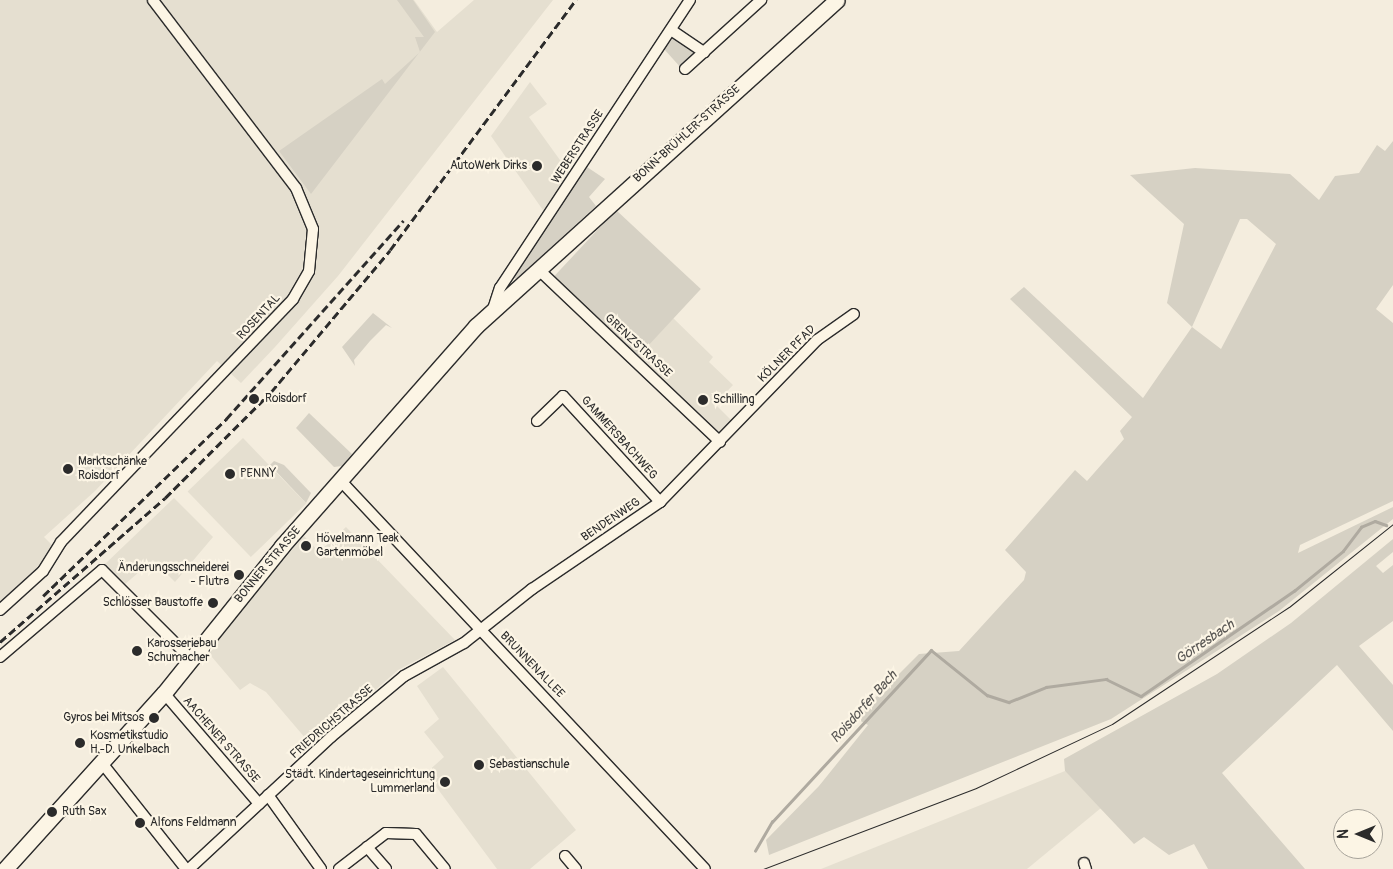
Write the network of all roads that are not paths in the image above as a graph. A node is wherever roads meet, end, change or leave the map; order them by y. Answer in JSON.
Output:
{"nodes":[{"id":1,"x":154,"y":0,"type":"edge"},
{"id":2,"x":690,"y":0,"type":"edge"},
{"id":3,"x":761,"y":0,"type":"edge"},
{"id":4,"x":837,"y":0,"type":"edge"},
{"id":5,"x":671,"y":30,"type":"junction"},
{"id":6,"x":704,"y":52,"type":"junction"},
{"id":7,"x":684,"y":70,"type":"dead end"},
{"id":8,"x":538,"y":268,"type":"junction"},
{"id":9,"x":493,"y":310,"type":"junction"},
{"id":10,"x":854,"y":314,"type":"dead end"},
{"id":11,"x":743,"y":417,"type":"joint"},
{"id":12,"x":537,"y":421,"type":"dead end"},
{"id":13,"x":720,"y":442,"type":"junction"},
{"id":14,"x":340,"y":480,"type":"junction"},
{"id":15,"x":660,"y":502,"type":"junction"},
{"id":16,"x":0,"y":610,"type":"edge"},
{"id":17,"x":480,"y":630,"type":"junction"},
{"id":18,"x":0,"y":657,"type":"edge"},
{"id":19,"x":191,"y":660,"type":"junction"},
{"id":20,"x":164,"y":693,"type":"junction"},
{"id":21,"x":102,"y":763,"type":"junction"},
{"id":22,"x":268,"y":795,"type":"junction"},
{"id":23,"x":259,"y":804,"type":"junction"},
{"id":24,"x":367,"y":847,"type":"junction"},
{"id":25,"x":565,"y":856,"type":"dead end"},
{"id":26,"x":701,"y":867,"type":"edge"},
{"id":27,"x":5,"y":869,"type":"edge"},
{"id":28,"x":188,"y":869,"type":"edge"},
{"id":29,"x":321,"y":869,"type":"edge"},
{"id":30,"x":339,"y":869,"type":"edge"},
{"id":31,"x":386,"y":869,"type":"edge"},
{"id":32,"x":445,"y":869,"type":"edge"},
{"id":33,"x":576,"y":869,"type":"edge"}],
"edges":[{"from":1,"to":16,"type":"street","name":"ROSENTAL"},
{"from":2,"to":5,"type":"street","name":"WEBERSTRASSE"},
{"from":3,"to":6,"type":"street"},
{"from":4,"to":8,"type":"street","name":"BONN-BRÜHLER-STRASSE"},
{"from":5,"to":6,"type":"street"},
{"from":5,"to":9,"type":"street","name":"WEBERSTRASSE"},
{"from":6,"to":7,"type":"street"},
{"from":8,"to":9,"type":"street","name":"BONNER STRASSE"},
{"from":8,"to":13,"type":"street","name":"GRENZSTRASSE"},
{"from":9,"to":14,"type":"street","name":"BONNER STRASSE"},
{"from":10,"to":11,"type":"street","name":"KÖLNER PFAD"},
{"from":11,"to":13,"type":"street","name":"BENDENWEG"},
{"from":12,"to":15,"type":"street","name":"GAMMERSBACHWEG"},
{"from":13,"to":15,"type":"street","name":"BENDENWEG"},
{"from":14,"to":17,"type":"street","name":"BRUNNENALLEE"},
{"from":14,"to":19,"type":"street","name":"BONNER STRASSE"},
{"from":15,"to":17,"type":"street","name":"BENDENWEG"},
{"from":17,"to":22,"type":"street","name":"FRIEDRICHSTRASSE"},
{"from":17,"to":26,"type":"street","name":"BRUNNENALLEE"},
{"from":18,"to":19,"type":"street"},
{"from":19,"to":20,"type":"street","name":"BONNER STRASSE"},
{"from":20,"to":21,"type":"street","name":"BONNER STRASSE"},
{"from":20,"to":23,"type":"street","name":"AACHENER STRASSE"},
{"from":21,"to":27,"type":"street","name":"BONNER STRASSE"},
{"from":21,"to":28,"type":"street"},
{"from":22,"to":23,"type":"street","name":"FRIEDRICHSTRASSE"},
{"from":22,"to":29,"type":"street"},
{"from":23,"to":28,"type":"street","name":"FRIEDRICHSTRASSE"},
{"from":24,"to":30,"type":"street"},
{"from":24,"to":31,"type":"street"},
{"from":24,"to":32,"type":"street"},
{"from":25,"to":33,"type":"street"}]}
